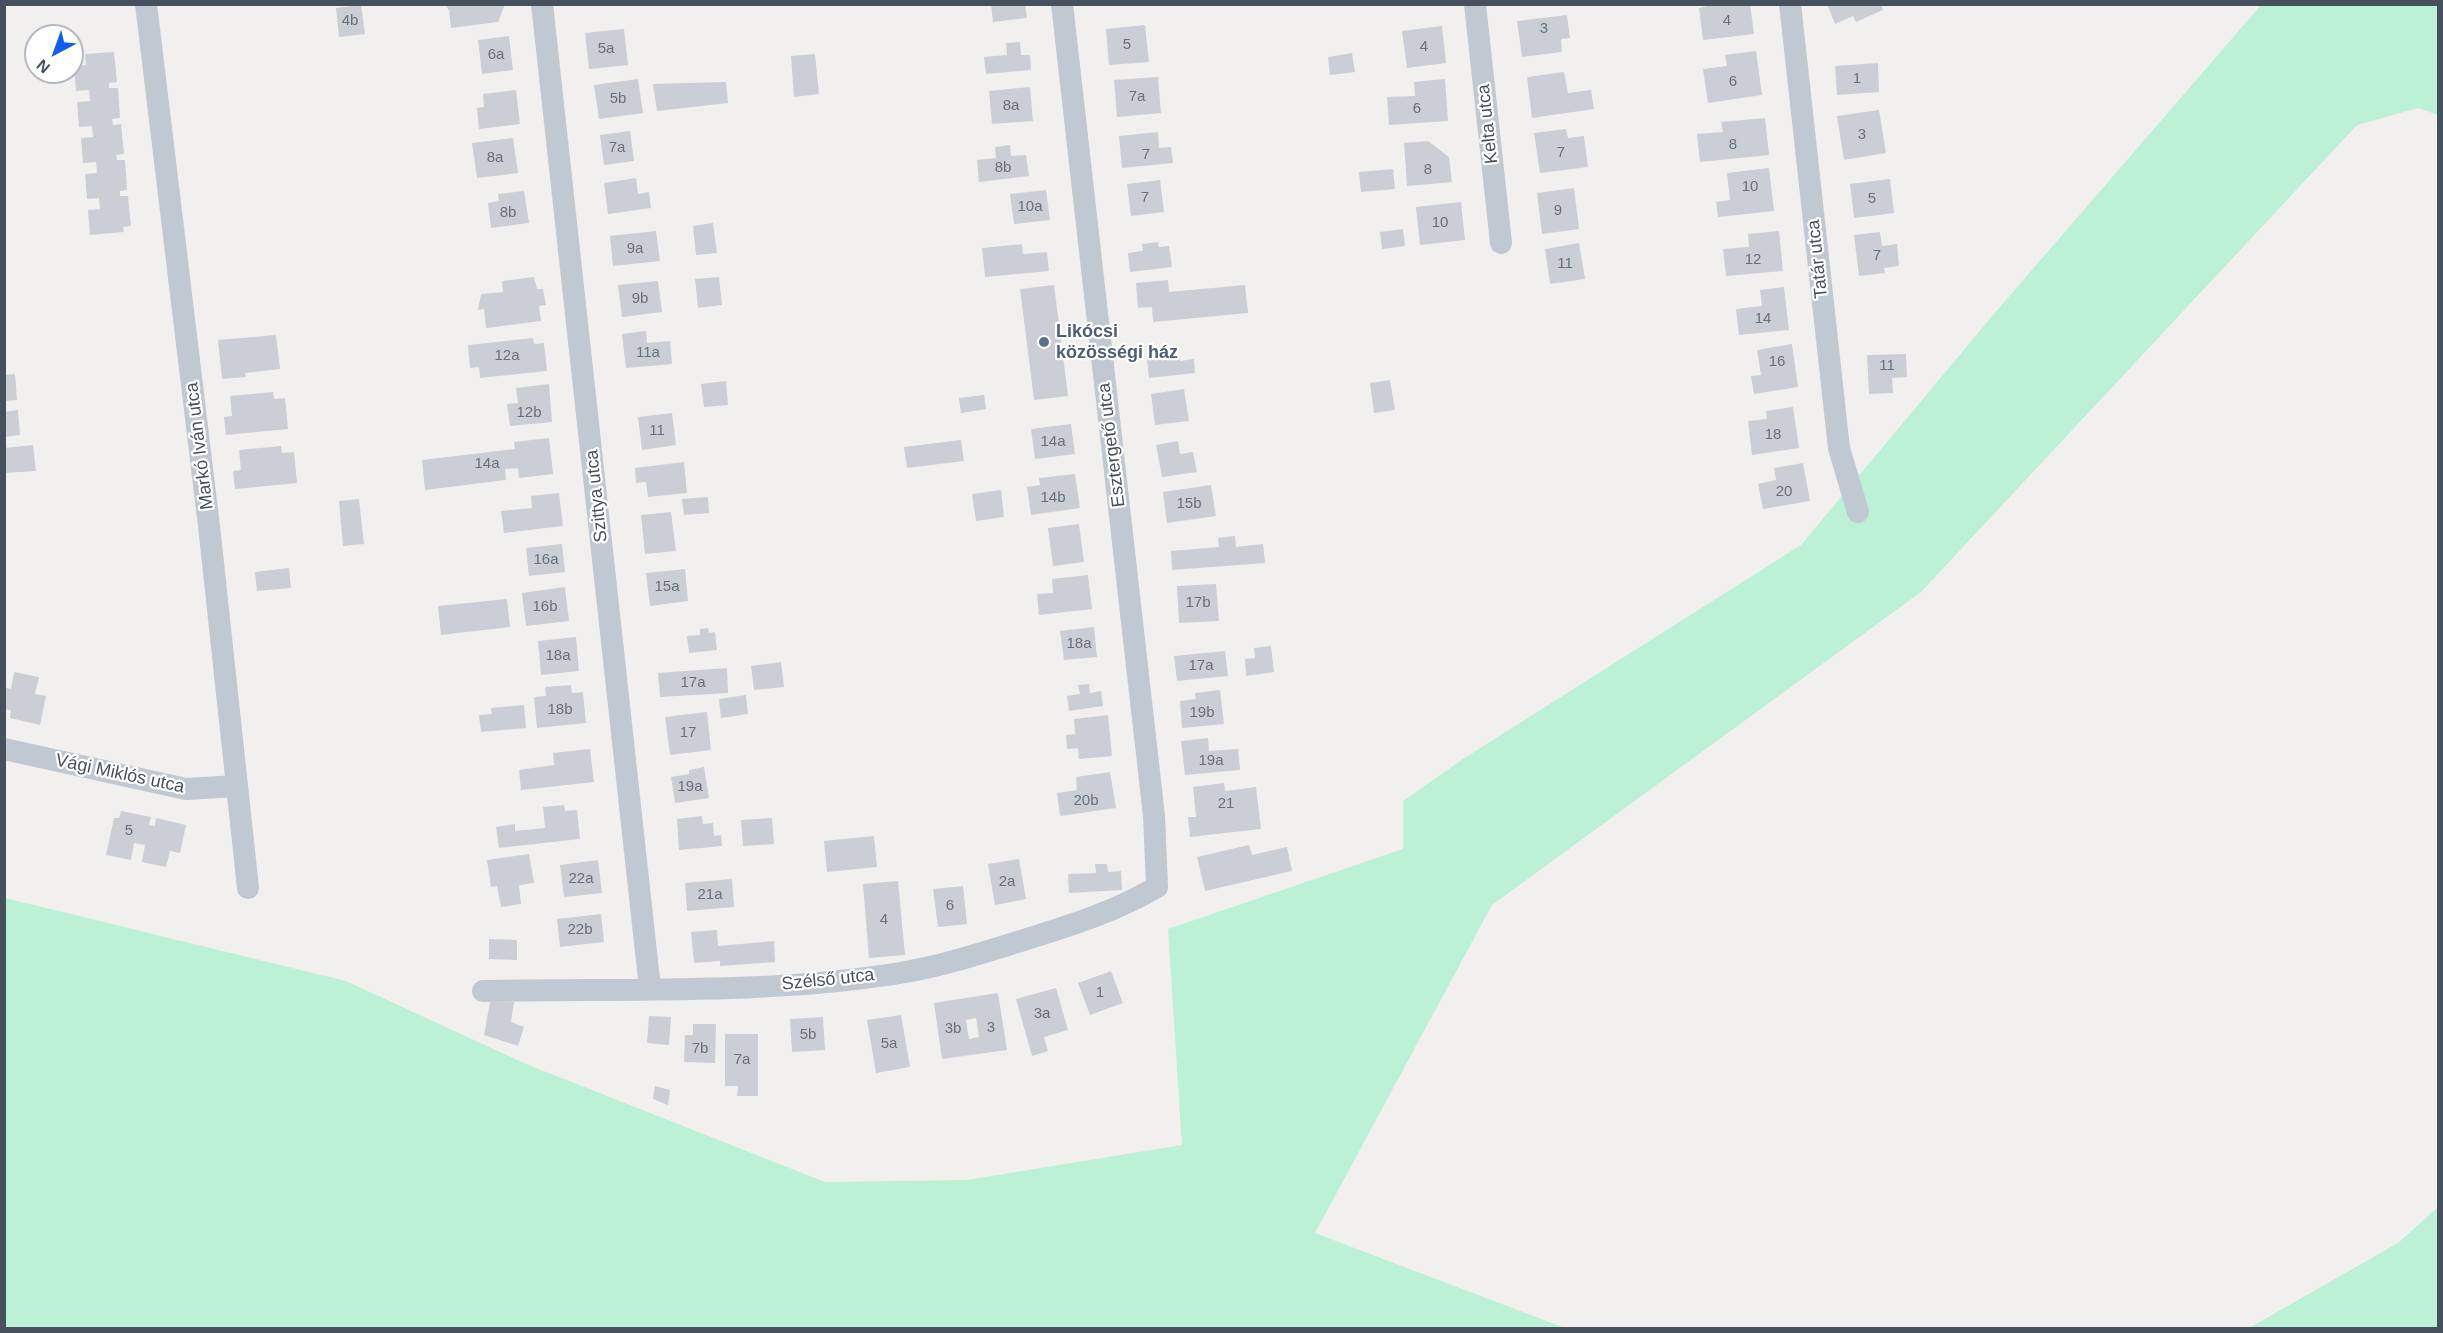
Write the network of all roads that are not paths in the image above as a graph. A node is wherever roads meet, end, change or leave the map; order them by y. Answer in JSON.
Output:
{"nodes":[{"id":1,"x":146,"y":4,"type":"edge"},
{"id":2,"x":542,"y":4,"type":"edge"},
{"id":3,"x":1062,"y":4,"type":"edge"},
{"id":4,"x":1475,"y":4,"type":"edge"},
{"id":5,"x":1790,"y":4,"type":"edge"},
{"id":6,"x":1501,"y":243,"type":"dead end"},
{"id":7,"x":1858,"y":512,"type":"dead end"},
{"id":8,"x":4,"y":749,"type":"edge"},
{"id":9,"x":237,"y":786,"type":"junction"},
{"id":10,"x":1157,"y":887,"type":"joint"},
{"id":11,"x":248,"y":888,"type":"dead end"},
{"id":12,"x":650,"y":988,"type":"junction"},
{"id":13,"x":483,"y":991,"type":"dead end"}],
"edges":[{"from":1,"to":9,"type":"street","name":"Markó Iván utca"},
{"from":2,"to":12,"type":"street","name":"Szittya utca"},
{"from":3,"to":10,"type":"street","name":"Esztergető utca"},
{"from":4,"to":6,"type":"street","name":"Kelta utca"},
{"from":5,"to":7,"type":"street","name":"Tatár utca"},
{"from":8,"to":9,"type":"street","name":"Vági Miklós utca"},
{"from":9,"to":11,"type":"street","name":"Markó Iván utca"},
{"from":10,"to":12,"type":"street","name":"Szélső utca"},
{"from":12,"to":13,"type":"street","name":"Szélső utca"}]}
